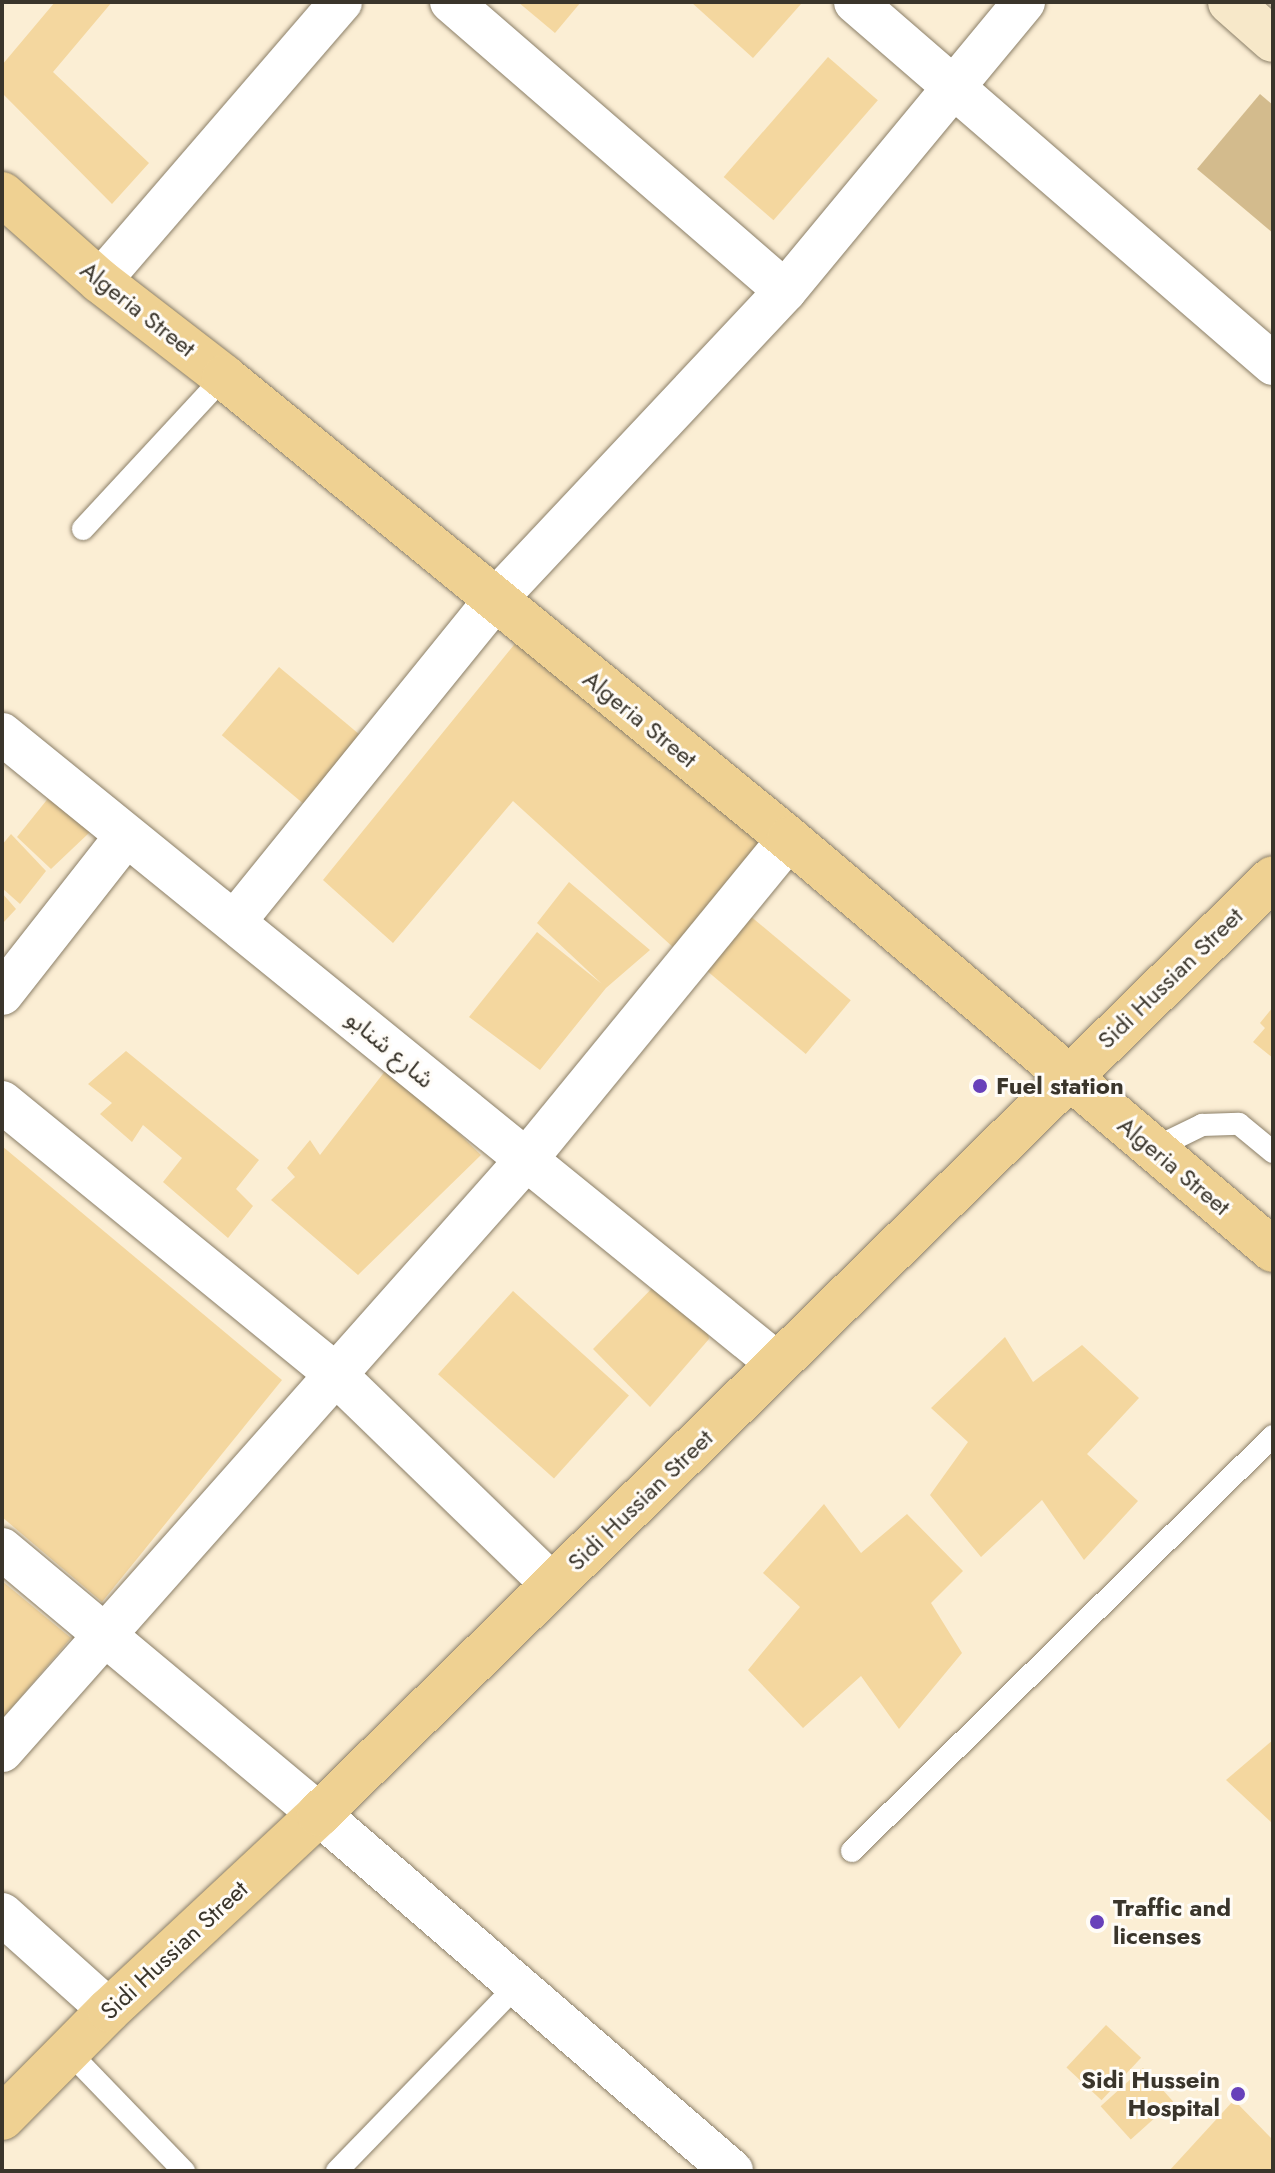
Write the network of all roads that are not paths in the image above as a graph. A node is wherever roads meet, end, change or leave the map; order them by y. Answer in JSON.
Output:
{"nodes":[{"id":1,"x":341,"y":2,"type":"edge"},
{"id":2,"x":451,"y":2,"type":"edge"},
{"id":3,"x":855,"y":2,"type":"edge"},
{"id":4,"x":1024,"y":2,"type":"edge"},
{"id":5,"x":1230,"y":2,"type":"edge"},
{"id":6,"x":1273,"y":40,"type":"edge"},
{"id":7,"x":956,"y":89,"type":"junction"},
{"id":8,"x":2,"y":194,"type":"edge"},
{"id":9,"x":100,"y":281,"type":"junction"},
{"id":10,"x":785,"y":291,"type":"junction"},
{"id":11,"x":1273,"y":364,"type":"edge"},
{"id":12,"x":224,"y":377,"type":"junction"},
{"id":13,"x":83,"y":529,"type":"dead end"},
{"id":14,"x":494,"y":601,"type":"junction"},
{"id":15,"x":2,"y":734,"type":"edge"},
{"id":16,"x":126,"y":836,"type":"junction"},
{"id":17,"x":789,"y":839,"type":"junction"},
{"id":18,"x":1273,"y":878,"type":"edge"},
{"id":19,"x":235,"y":921,"type":"junction"},
{"id":20,"x":2,"y":994,"type":"edge"},
{"id":21,"x":1069,"y":1077,"type":"junction"},
{"id":22,"x":2,"y":1102,"type":"edge"},
{"id":23,"x":1153,"y":1149,"type":"junction"},
{"id":24,"x":1273,"y":1152,"type":"edge"},
{"id":25,"x":525,"y":1161,"type":"junction"},
{"id":26,"x":1273,"y":1250,"type":"edge"},
{"id":27,"x":778,"y":1364,"type":"junction"},
{"id":28,"x":334,"y":1373,"type":"junction"},
{"id":29,"x":1273,"y":1436,"type":"edge"},
{"id":30,"x":2,"y":1549,"type":"edge"},
{"id":31,"x":553,"y":1585,"type":"junction"},
{"id":32,"x":105,"y":1635,"type":"junction"},
{"id":33,"x":2,"y":1751,"type":"edge"},
{"id":34,"x":319,"y":1814,"type":"junction"},
{"id":35,"x":852,"y":1851,"type":"dead end"},
{"id":36,"x":2,"y":1914,"type":"edge"},
{"id":37,"x":516,"y":1986,"type":"junction"},
{"id":38,"x":109,"y":2010,"type":"junction"},
{"id":39,"x":68,"y":2051,"type":"junction"},
{"id":40,"x":2,"y":2118,"type":"edge"},
{"id":41,"x":184,"y":2171,"type":"edge"},
{"id":42,"x":337,"y":2171,"type":"edge"},
{"id":43,"x":732,"y":2171,"type":"edge"}],
"edges":[{"from":1,"to":9,"type":"street"},
{"from":2,"to":10,"type":"street"},
{"from":3,"to":7,"type":"street"},
{"from":4,"to":7,"type":"street"},
{"from":5,"to":6,"type":"street"},
{"from":7,"to":10,"type":"street"},
{"from":7,"to":11,"type":"street"},
{"from":8,"to":9,"type":"main road","name":"Algeria Street"},
{"from":9,"to":12,"type":"main road","name":"Algeria Street"},
{"from":10,"to":14,"type":"street"},
{"from":12,"to":13,"type":"lane"},
{"from":12,"to":14,"type":"main road","name":"Algeria Street"},
{"from":14,"to":17,"type":"main road","name":"Algeria Street"},
{"from":14,"to":19,"type":"street"},
{"from":15,"to":16,"type":"street","name":"شارع شنابو"},
{"from":16,"to":19,"type":"street","name":"شارع شنابو"},
{"from":16,"to":20,"type":"street"},
{"from":17,"to":21,"type":"main road","name":"Algeria Street"},
{"from":17,"to":25,"type":"street"},
{"from":18,"to":21,"type":"main road","name":"Sidi Hussian Street"},
{"from":19,"to":25,"type":"street","name":"شارع شنابو"},
{"from":21,"to":23,"type":"main road","name":"Algeria Street"},
{"from":21,"to":27,"type":"main road","name":"Sidi Hussian Street"},
{"from":22,"to":28,"type":"street"},
{"from":23,"to":24,"type":"lane"},
{"from":23,"to":26,"type":"main road","name":"Algeria Street"},
{"from":25,"to":27,"type":"street","name":"شارع شنابو"},
{"from":25,"to":28,"type":"street"},
{"from":27,"to":31,"type":"main road","name":"Sidi Hussian Street"},
{"from":28,"to":31,"type":"street"},
{"from":28,"to":32,"type":"street"},
{"from":29,"to":35,"type":"lane"},
{"from":30,"to":32,"type":"street"},
{"from":31,"to":34,"type":"main road","name":"Sidi Hussian Street"},
{"from":32,"to":33,"type":"street"},
{"from":32,"to":34,"type":"street"},
{"from":34,"to":37,"type":"street"},
{"from":34,"to":38,"type":"main road","name":"Sidi Hussian Street"},
{"from":36,"to":38,"type":"street"},
{"from":37,"to":42,"type":"lane"},
{"from":37,"to":43,"type":"street"},
{"from":38,"to":39,"type":"main road","name":"Sidi Hussian Street"},
{"from":39,"to":40,"type":"main road","name":"Sidi Hussian Street"},
{"from":39,"to":41,"type":"lane"}]}
